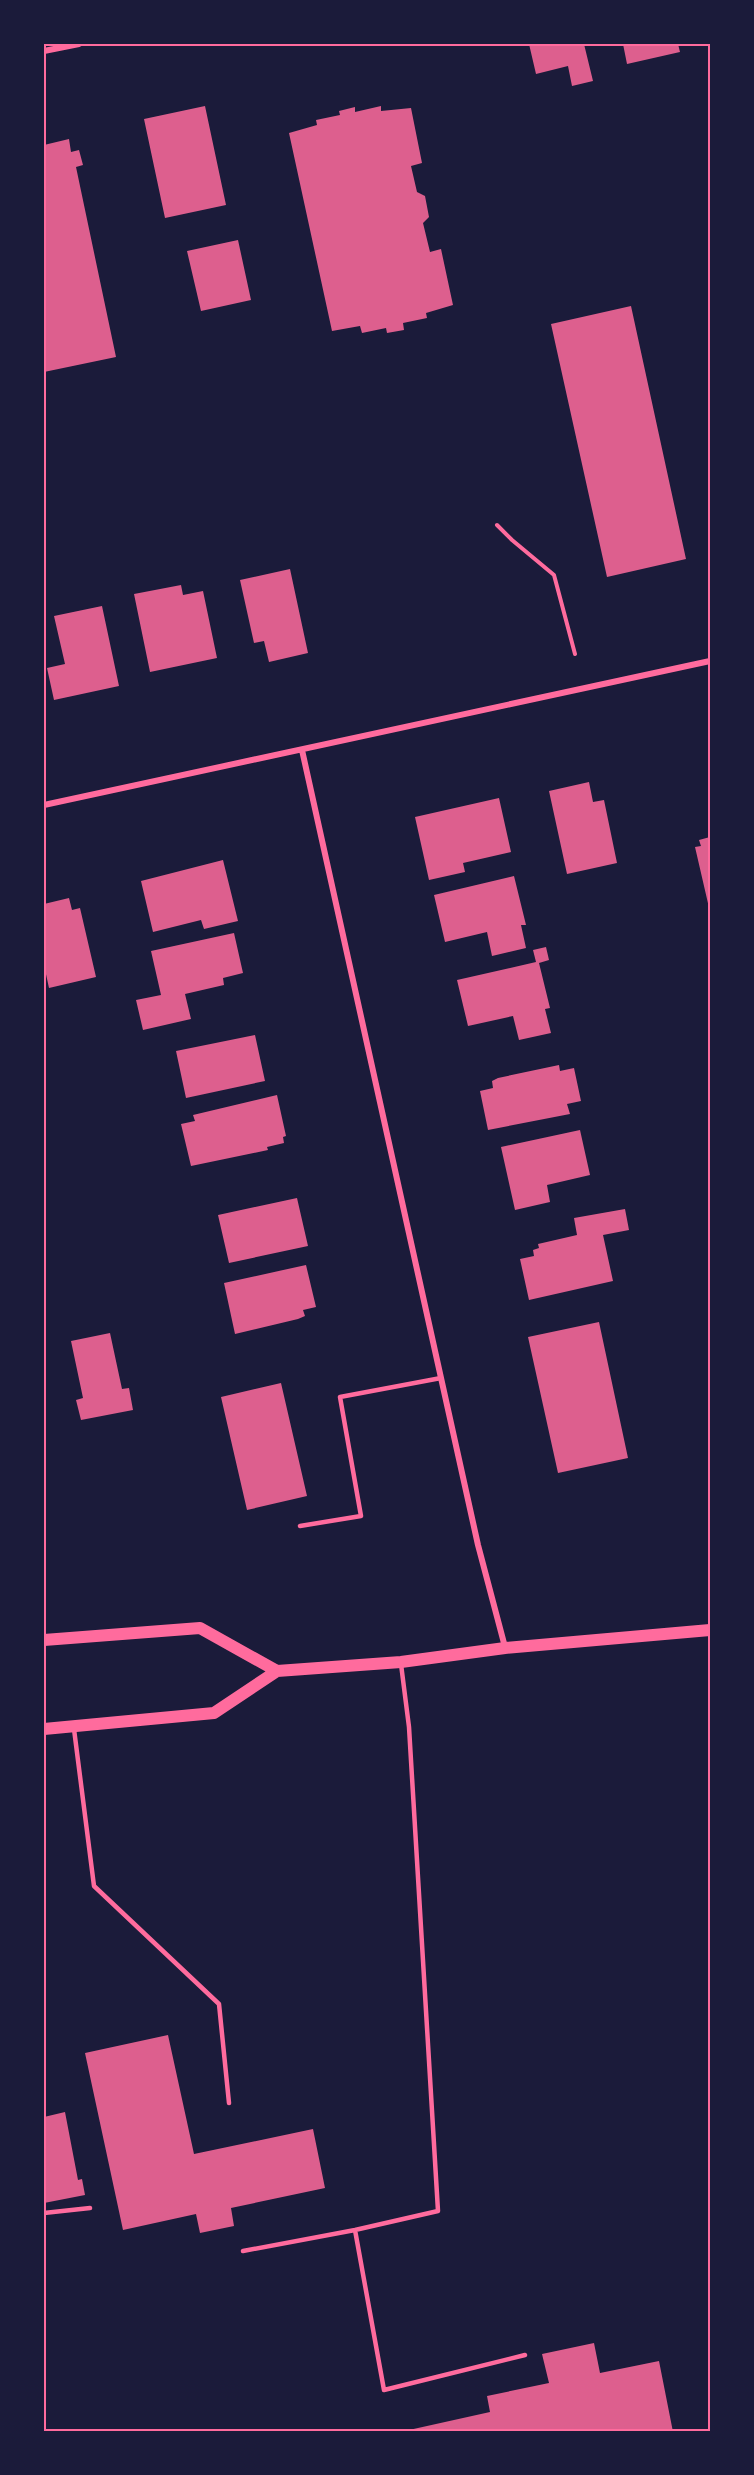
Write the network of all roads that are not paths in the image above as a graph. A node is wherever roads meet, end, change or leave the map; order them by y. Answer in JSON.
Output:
{"nodes":[{"id":1,"x":79,"y":44,"type":"edge"},
{"id":2,"x":44,"y":51,"type":"edge"},
{"id":3,"x":711,"y":661,"type":"edge"},
{"id":4,"x":302,"y":750,"type":"junction"},
{"id":5,"x":44,"y":805,"type":"edge"},
{"id":6,"x":441,"y":1378,"type":"junction"},
{"id":7,"x":300,"y":1526,"type":"dead end"},
{"id":8,"x":711,"y":1630,"type":"edge"},
{"id":9,"x":44,"y":1640,"type":"edge"},
{"id":10,"x":505,"y":1648,"type":"junction"},
{"id":11,"x":401,"y":1662,"type":"junction"},
{"id":12,"x":277,"y":1671,"type":"junction"},
{"id":13,"x":74,"y":1726,"type":"junction"},
{"id":14,"x":44,"y":1729,"type":"edge"},
{"id":15,"x":229,"y":2103,"type":"dead end"},
{"id":16,"x":90,"y":2208,"type":"dead end"},
{"id":17,"x":44,"y":2213,"type":"edge"},
{"id":18,"x":355,"y":2230,"type":"junction"},
{"id":19,"x":243,"y":2251,"type":"dead end"},
{"id":20,"x":525,"y":2355,"type":"dead end"}],
"edges":[{"from":1,"to":2,"type":"street"},
{"from":3,"to":4,"type":"street"},
{"from":4,"to":5,"type":"street"},
{"from":4,"to":6,"type":"street"},
{"from":6,"to":7,"type":"lane"},
{"from":6,"to":10,"type":"street"},
{"from":8,"to":10,"type":"main road"},
{"from":9,"to":12,"type":"main road"},
{"from":10,"to":11,"type":"main road"},
{"from":11,"to":12,"type":"main road"},
{"from":11,"to":18,"type":"lane"},
{"from":12,"to":13,"type":"main road"},
{"from":13,"to":14,"type":"main road"},
{"from":13,"to":15,"type":"lane"},
{"from":16,"to":17,"type":"lane"},
{"from":18,"to":19,"type":"lane"},
{"from":18,"to":20,"type":"lane"}]}
